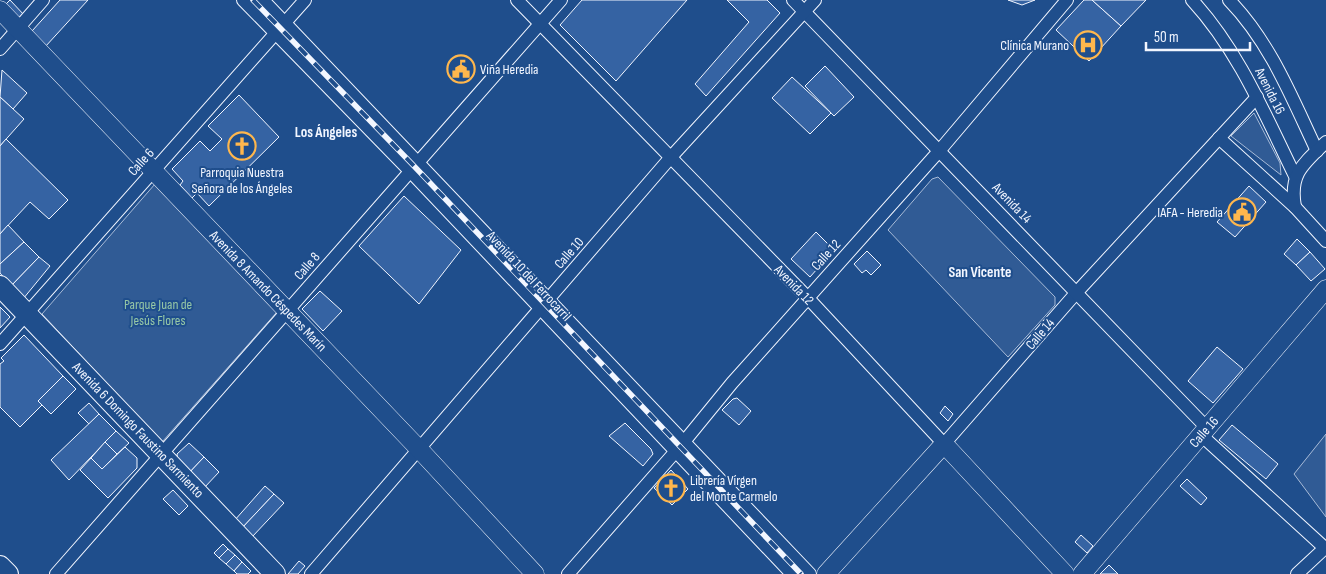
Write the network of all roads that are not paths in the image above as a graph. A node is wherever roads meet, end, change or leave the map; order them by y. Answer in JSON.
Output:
{"nodes":[{"id":1,"x":43,"y":0,"type":"edge"},
{"id":2,"x":243,"y":0,"type":"edge"},
{"id":3,"x":263,"y":0,"type":"edge"},
{"id":4,"x":305,"y":0,"type":"edge"},
{"id":5,"x":518,"y":0,"type":"edge"},
{"id":6,"x":561,"y":0,"type":"edge"},
{"id":7,"x":793,"y":0,"type":"edge"},
{"id":8,"x":815,"y":0,"type":"edge"},
{"id":9,"x":1067,"y":0,"type":"edge"},
{"id":10,"x":1192,"y":0,"type":"edge"},
{"id":11,"x":1229,"y":0,"type":"edge"},
{"id":12,"x":0,"y":10,"type":"edge"},
{"id":13,"x":804,"y":11,"type":"junction"},
{"id":14,"x":285,"y":23,"type":"junction"},
{"id":15,"x":540,"y":23,"type":"junction"},
{"id":16,"x":18,"y":28,"type":"junction"},
{"id":17,"x":276,"y":34,"type":"junction"},
{"id":18,"x":0,"y":49,"type":"edge"},
{"id":19,"x":1257,"y":97,"type":"junction"},
{"id":20,"x":1219,"y":138,"type":"junction"},
{"id":21,"x":1321,"y":146,"type":"edge"},
{"id":22,"x":940,"y":150,"type":"junction"},
{"id":23,"x":671,"y":158,"type":"junction"},
{"id":24,"x":414,"y":166,"type":"junction"},
{"id":25,"x":153,"y":171,"type":"junction"},
{"id":26,"x":1296,"y":176,"type":"junction"},
{"id":27,"x":1295,"y":207,"type":"junction"},
{"id":28,"x":1326,"y":241,"type":"edge"},
{"id":29,"x":0,"y":286,"type":"edge"},
{"id":30,"x":1326,"y":289,"type":"edge"},
{"id":31,"x":1077,"y":292,"type":"junction"},
{"id":32,"x":808,"y":298,"type":"junction"},
{"id":33,"x":544,"y":304,"type":"junction"},
{"id":34,"x":287,"y":310,"type":"junction"},
{"id":35,"x":26,"y":313,"type":"junction"},
{"id":36,"x":0,"y":344,"type":"edge"},
{"id":37,"x":1204,"y":432,"type":"junction"},
{"id":38,"x":944,"y":444,"type":"junction"},
{"id":39,"x":679,"y":448,"type":"junction"},
{"id":40,"x":419,"y":450,"type":"junction"},
{"id":41,"x":161,"y":454,"type":"junction"},
{"id":42,"x":1325,"y":548,"type":"edge"},
{"id":43,"x":0,"y":566,"type":"edge"},
{"id":44,"x":8,"y":574,"type":"edge"},
{"id":45,"x":56,"y":574,"type":"edge"},
{"id":46,"x":275,"y":574,"type":"edge"},
{"id":47,"x":311,"y":574,"type":"edge"},
{"id":48,"x":534,"y":574,"type":"edge"},
{"id":49,"x":568,"y":574,"type":"edge"},
{"id":50,"x":792,"y":574,"type":"edge"},
{"id":51,"x":810,"y":574,"type":"edge"},
{"id":52,"x":826,"y":574,"type":"edge"},
{"id":53,"x":1065,"y":574,"type":"edge"},
{"id":54,"x":1082,"y":574,"type":"edge"},
{"id":55,"x":1297,"y":574,"type":"edge"}],
"edges":[{"from":1,"to":16,"type":"street"},
{"from":2,"to":17,"type":"street","name":"Avenida 10 del Ferrocarril"},
{"from":3,"to":14,"type":"street","name":"Avenida 10 del Ferrocarril"},
{"from":4,"to":14,"type":"street","name":"Calle 6"},
{"from":5,"to":15,"type":"street","name":"Avenida 12"},
{"from":6,"to":15,"type":"street","name":"Calle 8"},
{"from":7,"to":13,"type":"street","name":"Avenida 14"},
{"from":8,"to":13,"type":"street","name":"Calle 10"},
{"from":9,"to":22,"type":"street","name":"Calle 12"},
{"from":10,"to":19,"type":"street","name":"Avenida 16"},
{"from":11,"to":21,"type":"street","name":"Avenida 16"},
{"from":12,"to":16,"type":"street","name":"Avenida 8 Amando Céspedes Marín"},
{"from":13,"to":22,"type":"street","name":"Avenida 14"},
{"from":13,"to":23,"type":"street","name":"Calle 10"},
{"from":14,"to":17,"type":"street","name":"Calle 6"},
{"from":14,"to":24,"type":"street","name":"Avenida 10 del Ferrocarril"},
{"from":15,"to":23,"type":"street","name":"Avenida 12"},
{"from":15,"to":24,"type":"street","name":"Calle 8"},
{"from":16,"to":18,"type":"street"},
{"from":16,"to":25,"type":"street","name":"Avenida 8 Amando Céspedes Marín"},
{"from":17,"to":24,"type":"street","name":"Avenida 10 del Ferrocarril"},
{"from":17,"to":25,"type":"street","name":"Calle 6"},
{"from":19,"to":20,"type":"street","name":"Calle 14"},
{"from":19,"to":26,"type":"street","name":"Avenida 16"},
{"from":20,"to":27,"type":"street"},
{"from":20,"to":31,"type":"street","name":"Calle 14"},
{"from":21,"to":26,"type":"street"},
{"from":22,"to":31,"type":"street","name":"Avenida 14"},
{"from":22,"to":32,"type":"street","name":"Calle 12"},
{"from":23,"to":32,"type":"street","name":"Avenida 12"},
{"from":23,"to":33,"type":"street","name":"Calle 10"},
{"from":24,"to":33,"type":"street","name":"Avenida 10 del Ferrocarril"},
{"from":24,"to":34,"type":"street","name":"Calle 8"},
{"from":25,"to":34,"type":"street","name":"Avenida 8 Amando Céspedes Marín"},
{"from":25,"to":35,"type":"street","name":"Calle 6"},
{"from":26,"to":27,"type":"street"},
{"from":27,"to":28,"type":"street"},
{"from":29,"to":35,"type":"main road","name":"Avenida 6 Domingo Faustino Sarmiento"},
{"from":30,"to":37,"type":"street","name":"Calle 16"},
{"from":31,"to":37,"type":"street","name":"Avenida 14"},
{"from":31,"to":38,"type":"street","name":"Calle 14"},
{"from":32,"to":38,"type":"street","name":"Avenida 12"},
{"from":32,"to":39,"type":"street","name":"Calle 12"},
{"from":33,"to":39,"type":"street","name":"Avenida 10 del Ferrocarril"},
{"from":33,"to":40,"type":"street","name":"Calle 10"},
{"from":34,"to":40,"type":"street","name":"Avenida 8 Amando Céspedes Marín"},
{"from":34,"to":41,"type":"street","name":"Calle 8"},
{"from":35,"to":36,"type":"street","name":"Calle 6"},
{"from":35,"to":41,"type":"main road","name":"Avenida 6 Domingo Faustino Sarmiento"},
{"from":37,"to":42,"type":"street","name":"Avenida 14"},
{"from":37,"to":54,"type":"street","name":"Calle 16"},
{"from":38,"to":52,"type":"street","name":"Calle 14"},
{"from":38,"to":53,"type":"street","name":"Avenida 12"},
{"from":39,"to":49,"type":"street","name":"Calle 12"},
{"from":39,"to":50,"type":"street","name":"Avenida 10 del Ferrocarril"},
{"from":39,"to":51,"type":"street","name":"Avenida 10 del Ferrocarril"},
{"from":40,"to":47,"type":"street","name":"Calle 10"},
{"from":40,"to":48,"type":"street","name":"Avenida 8 Amando Céspedes Marín"},
{"from":41,"to":45,"type":"street","name":"Calle 8"},
{"from":41,"to":46,"type":"main road","name":"Avenida 6 Domingo Faustino Sarmiento"},
{"from":42,"to":55,"type":"street"},
{"from":43,"to":44,"type":"main road"}]}
